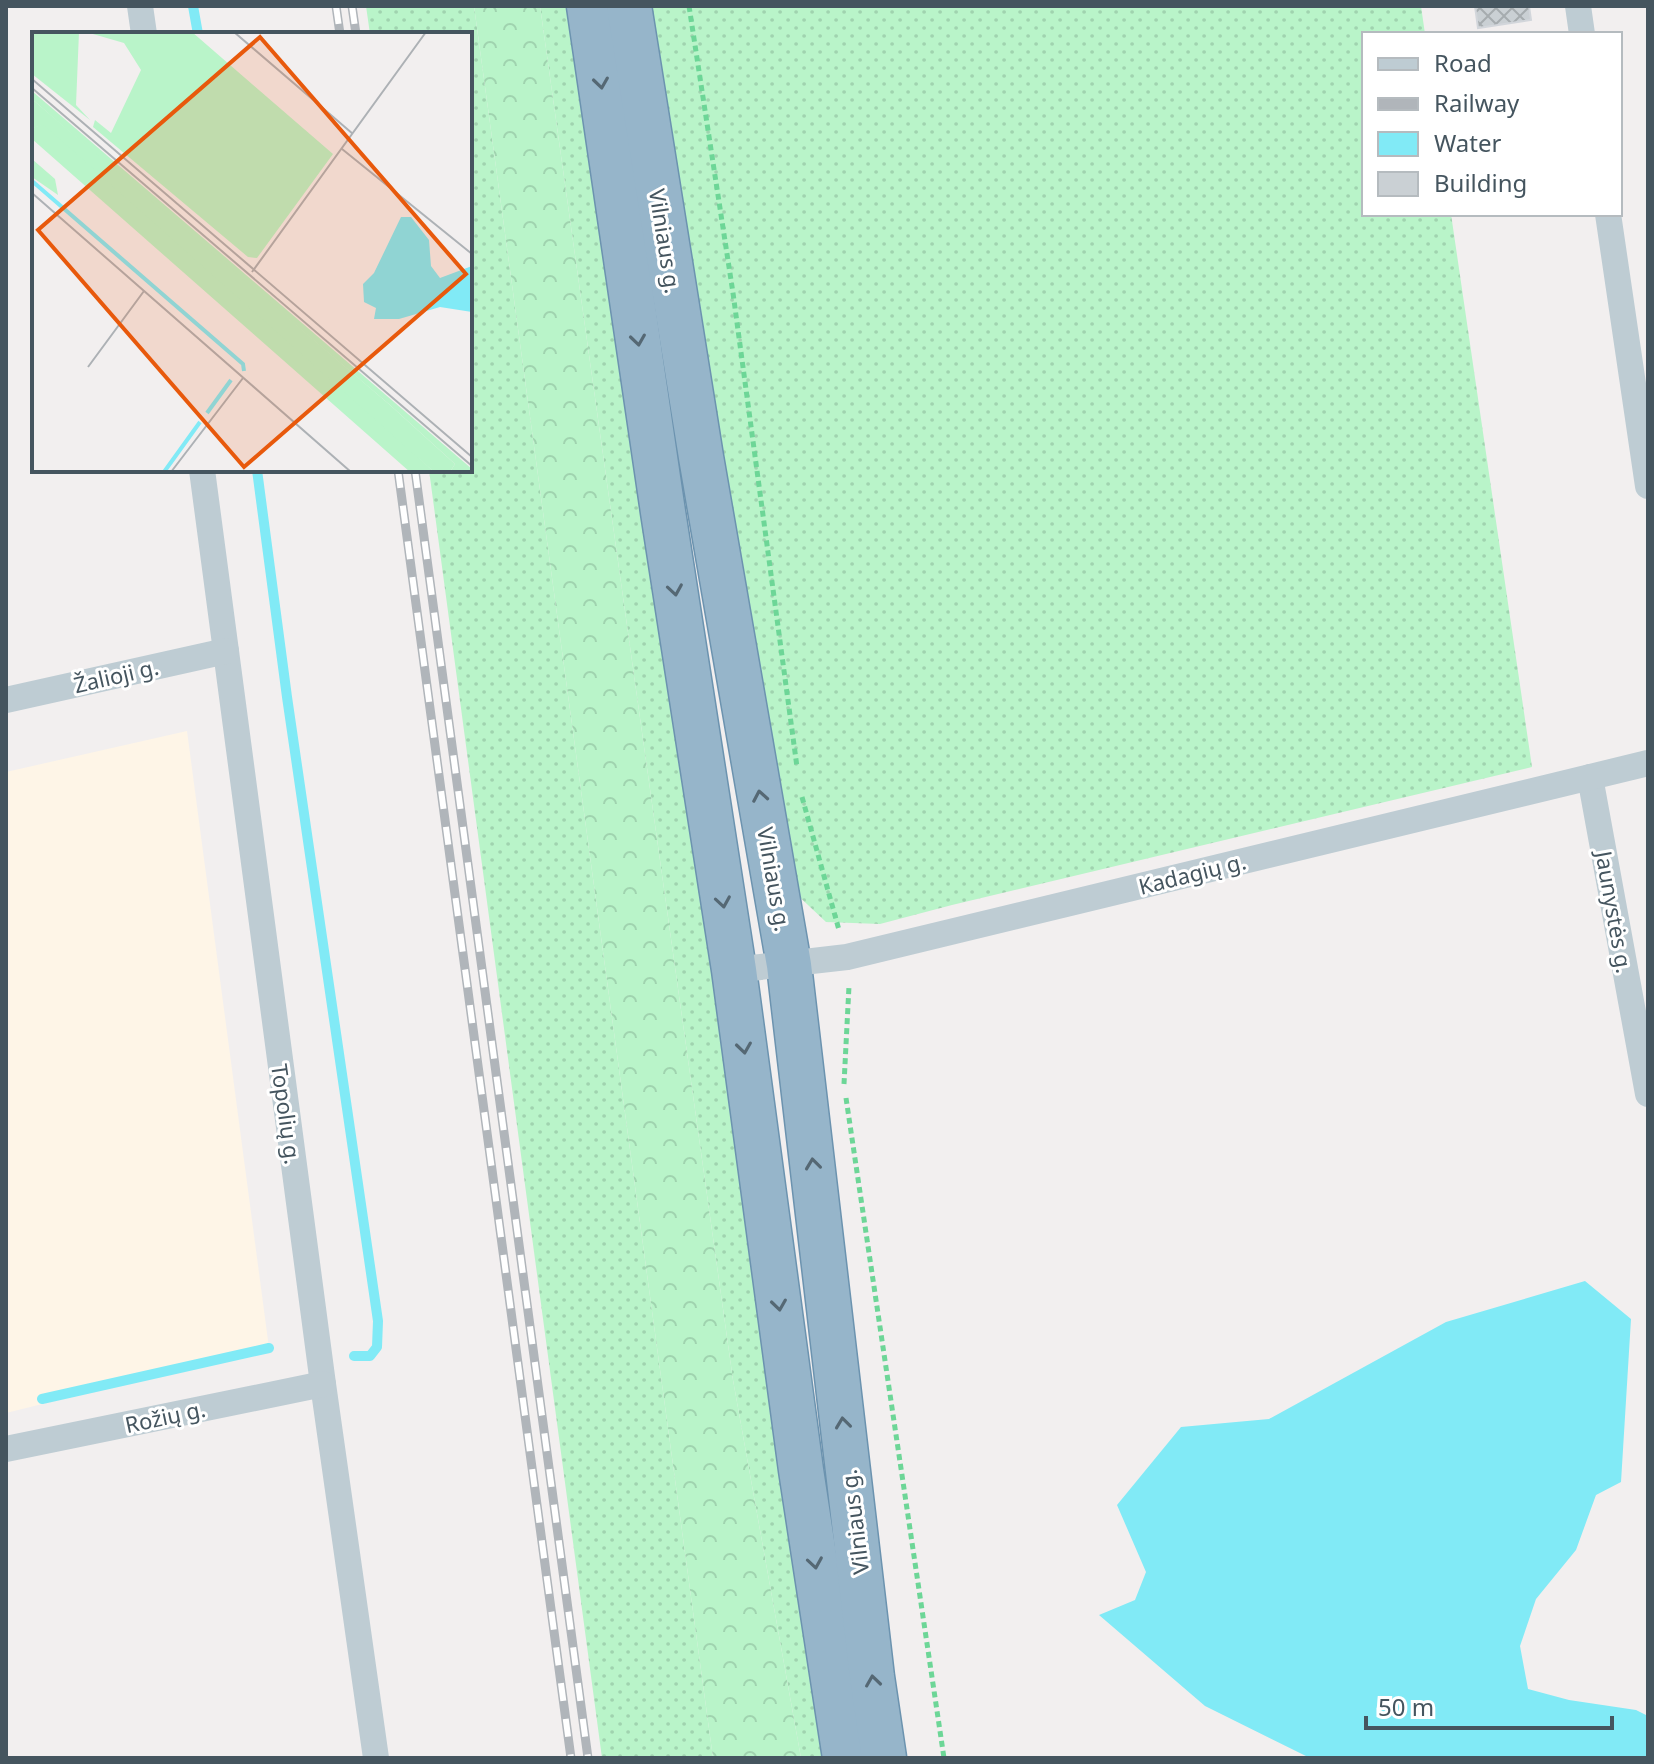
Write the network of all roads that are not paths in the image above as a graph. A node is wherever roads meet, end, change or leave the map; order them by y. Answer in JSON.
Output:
{"nodes":[{"id":1,"x":140,"y":6,"type":"edge"},
{"id":2,"x":589,"y":6,"type":"edge"},
{"id":3,"x":629,"y":6,"type":"edge"},
{"id":4,"x":1578,"y":6,"type":"edge"},
{"id":5,"x":144,"y":32,"type":"edge"},
{"id":6,"x":1582,"y":32,"type":"edge"},
{"id":7,"x":1608,"y":216,"type":"edge"},
{"id":8,"x":202,"y":472,"type":"edge"},
{"id":9,"x":1648,"y":486,"type":"edge"},
{"id":10,"x":226,"y":651,"type":"junction"},
{"id":11,"x":6,"y":700,"type":"edge"},
{"id":12,"x":1648,"y":763,"type":"edge"},
{"id":13,"x":1590,"y":777,"type":"junction"},
{"id":14,"x":789,"y":965,"type":"junction"},
{"id":15,"x":734,"y":970,"type":"junction"},
{"id":16,"x":1648,"y":1094,"type":"edge"},
{"id":17,"x":323,"y":1384,"type":"junction"},
{"id":18,"x":6,"y":1449,"type":"edge"},
{"id":19,"x":376,"y":1758,"type":"edge"},
{"id":20,"x":845,"y":1758,"type":"edge"},
{"id":21,"x":884,"y":1758,"type":"edge"}],
"edges":[{"from":1,"to":5,"type":"street"},
{"from":2,"to":15,"type":"highway","name":"Vilniaus g.","one_way":true},
{"from":14,"to":3,"type":"highway","name":"Vilniaus g.","one_way":true},
{"from":4,"to":6,"type":"street"},
{"from":7,"to":9,"type":"street"},
{"from":8,"to":10,"type":"street","name":"Topolių g."},
{"from":10,"to":11,"type":"street","name":"Žalioji g."},
{"from":10,"to":17,"type":"street","name":"Topolių g."},
{"from":12,"to":13,"type":"street","name":"Kadagių g."},
{"from":13,"to":14,"type":"street","name":"Kadagių g."},
{"from":13,"to":16,"type":"street","name":"Jaunystės g."},
{"from":14,"to":15,"type":"street","name":"Kadagių g."},
{"from":21,"to":14,"type":"highway","name":"Vilniaus g.","one_way":true},
{"from":15,"to":20,"type":"highway","name":"Vilniaus g.","one_way":true},
{"from":17,"to":18,"type":"street","name":"Rožių g."},
{"from":17,"to":19,"type":"street","name":"Topolių g."}]}
